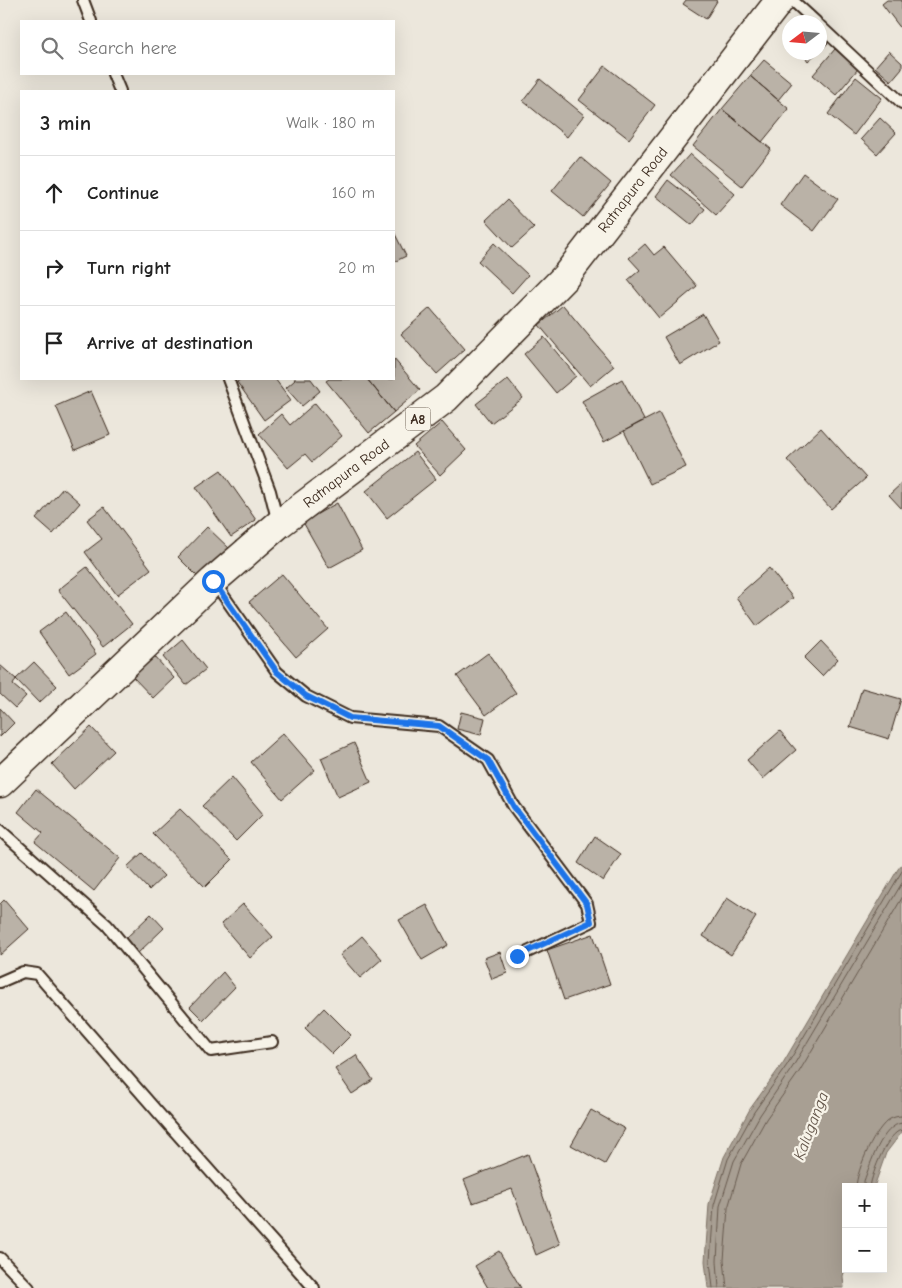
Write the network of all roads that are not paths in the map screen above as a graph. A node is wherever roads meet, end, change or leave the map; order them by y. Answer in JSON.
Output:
{"nodes":[{"id":1,"x":82,"y":0,"type":"edge"},
{"id":2,"x":780,"y":0,"type":"edge"},
{"id":3,"x":792,"y":0,"type":"edge"},
{"id":4,"x":808,"y":15,"type":"edge"},
{"id":5,"x":91,"y":20,"type":"edge"},
{"id":6,"x":827,"y":33,"type":"edge"},
{"id":7,"x":113,"y":75,"type":"edge"},
{"id":8,"x":120,"y":90,"type":"edge"},
{"id":9,"x":902,"y":103,"type":"edge"},
{"id":10,"x":228,"y":380,"type":"edge"},
{"id":11,"x":279,"y":524,"type":"junction"},
{"id":12,"x":213,"y":581,"type":"junction"},
{"id":13,"x":0,"y":783,"type":"edge"},
{"id":14,"x":0,"y":830,"type":"edge"},
{"id":15,"x":517,"y":956,"type":"dead end"},
{"id":16,"x":0,"y":982,"type":"edge"},
{"id":17,"x":272,"y":1042,"type":"dead end"},
{"id":18,"x":0,"y":1258,"type":"edge"},
{"id":19,"x":29,"y":1288,"type":"edge"},
{"id":20,"x":314,"y":1288,"type":"edge"}],
"edges":[{"from":1,"to":5,"type":"lane"},
{"from":2,"to":11,"type":"highway","name":"Ratnapura Road","number":"A8"},
{"from":3,"to":4,"type":"lane"},
{"from":6,"to":9,"type":"lane"},
{"from":7,"to":8,"type":"lane"},
{"from":10,"to":11,"type":"lane"},
{"from":11,"to":12,"type":"highway","name":"Ratnapura Road","number":"A8"},
{"from":12,"to":13,"type":"highway","name":"Ratnapura Road","number":"A8"},
{"from":12,"to":15,"type":"lane"},
{"from":14,"to":17,"type":"lane"},
{"from":16,"to":20,"type":"lane"},
{"from":18,"to":19,"type":"lane"}]}
